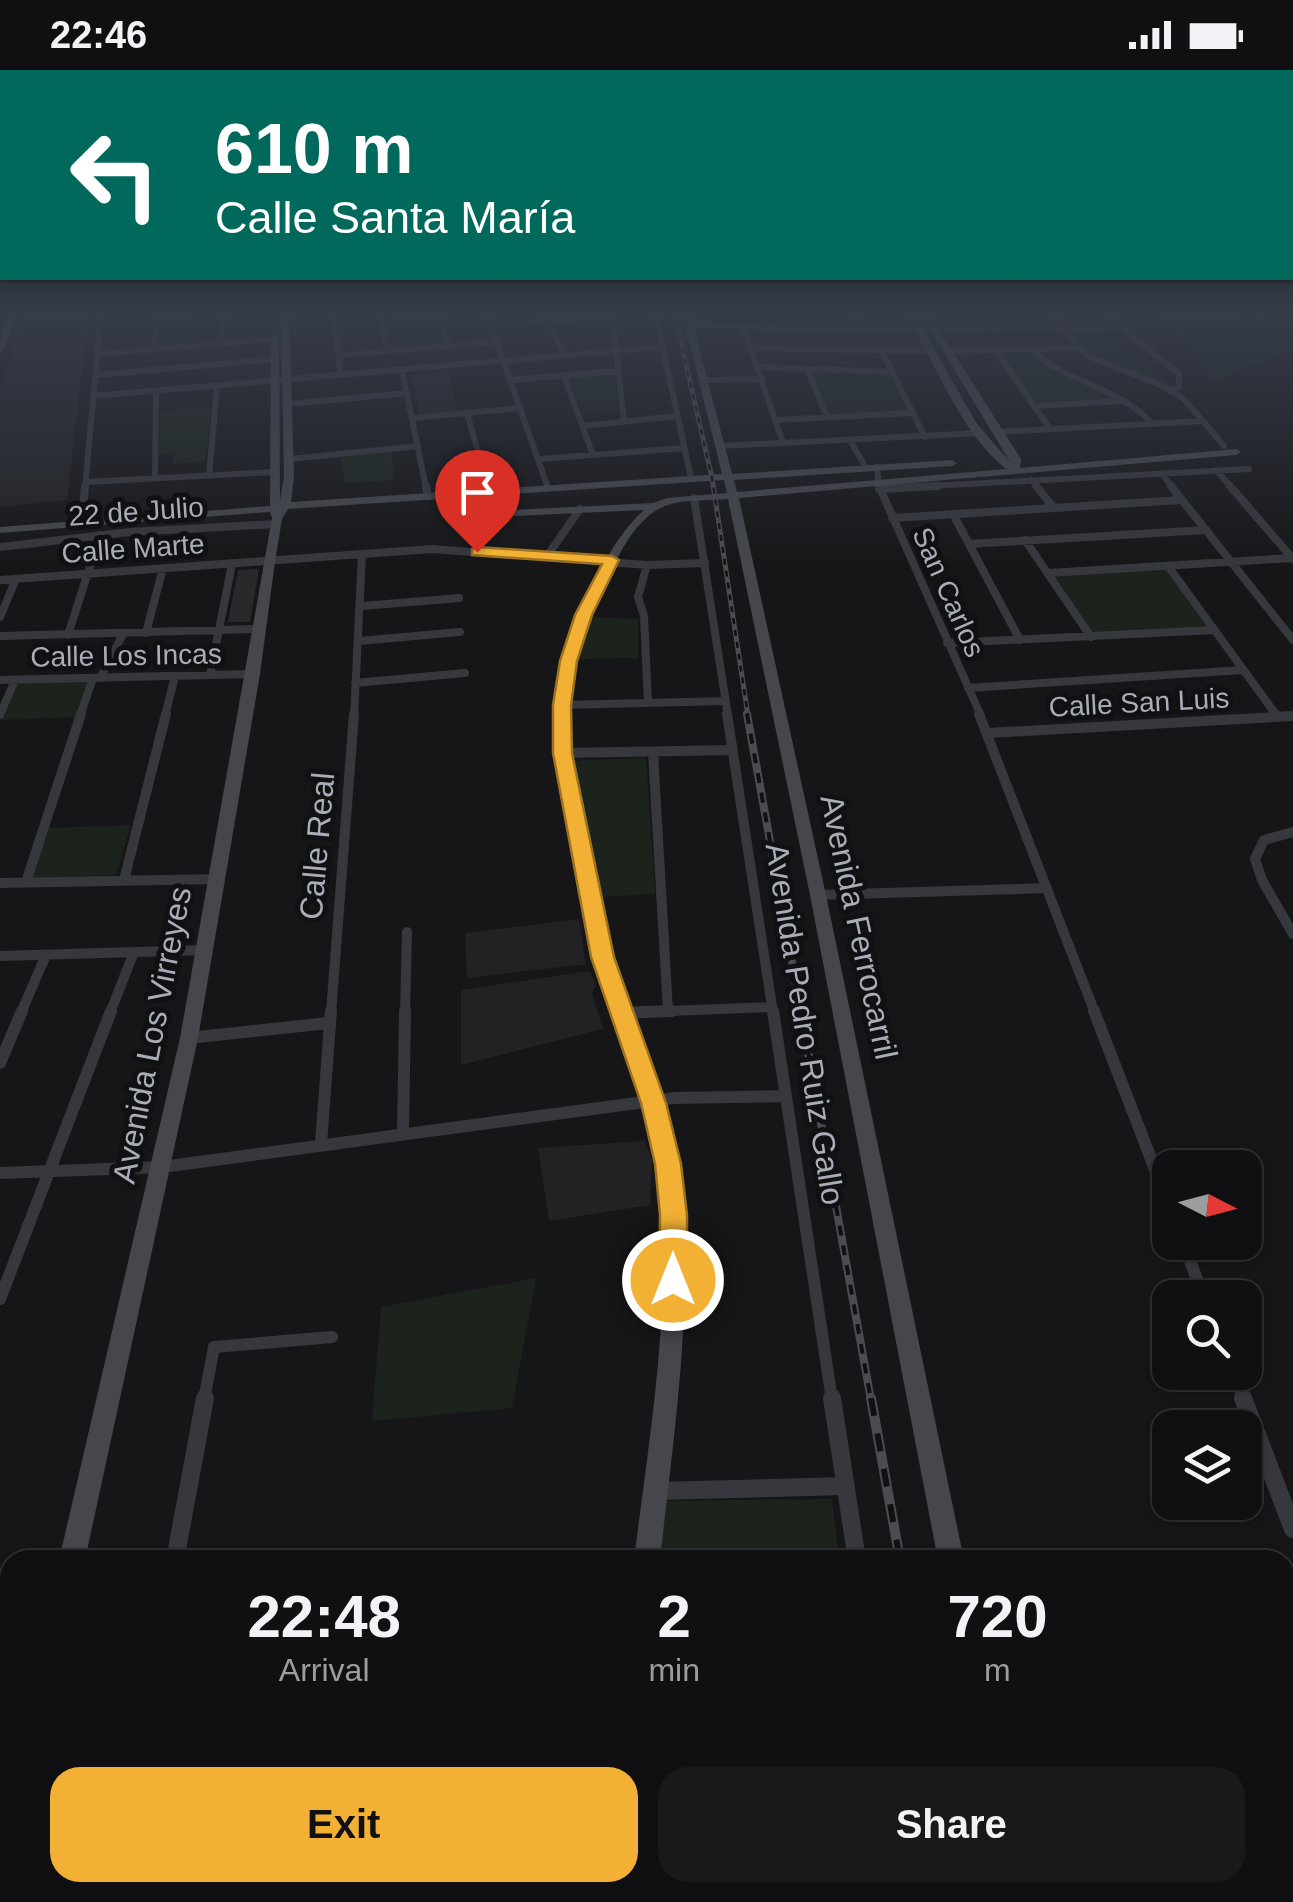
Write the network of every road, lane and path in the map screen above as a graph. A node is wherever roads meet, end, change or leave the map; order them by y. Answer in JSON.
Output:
{"nodes":[{"id":1,"x":93,"y":397,"type":"edge"},
{"id":2,"x":156,"y":397,"type":"edge"},
{"id":3,"x":216,"y":397,"type":"edge"},
{"id":4,"x":275,"y":397,"type":"edge"},
{"id":5,"x":288,"y":397,"type":"edge"},
{"id":6,"x":365,"y":397,"type":"edge"},
{"id":7,"x":408,"y":397,"type":"edge"},
{"id":8,"x":517,"y":397,"type":"edge"},
{"id":9,"x":572,"y":397,"type":"edge"},
{"id":10,"x":622,"y":397,"type":"edge"},
{"id":11,"x":673,"y":397,"type":"edge"},
{"id":12,"x":708,"y":397,"type":"edge"},
{"id":13,"x":767,"y":397,"type":"edge"},
{"id":14,"x":819,"y":397,"type":"edge"},
{"id":15,"x":904,"y":397,"type":"edge"},
{"id":16,"x":959,"y":397,"type":"edge"},
{"id":17,"x":977,"y":397,"type":"edge"},
{"id":18,"x":1028,"y":397,"type":"edge"},
{"id":19,"x":1121,"y":397,"type":"edge"},
{"id":20,"x":1183,"y":397,"type":"edge"},
{"id":21,"x":1130,"y":401,"type":"junction"},
{"id":22,"x":288,"y":404,"type":"junction"},
{"id":23,"x":1034,"y":406,"type":"junction"},
{"id":24,"x":521,"y":408,"type":"junction"},
{"id":25,"x":467,"y":413,"type":"junction"},
{"id":26,"x":912,"y":413,"type":"junction"},
{"id":27,"x":677,"y":416,"type":"junction"},
{"id":28,"x":827,"y":417,"type":"junction"},
{"id":29,"x":413,"y":418,"type":"junction"},
{"id":30,"x":775,"y":420,"type":"junction"},
{"id":31,"x":624,"y":421,"type":"junction"},
{"id":32,"x":1203,"y":422,"type":"junction"},
{"id":33,"x":1152,"y":423,"type":"junction"},
{"id":34,"x":583,"y":426,"type":"junction"},
{"id":35,"x":1050,"y":429,"type":"junction"},
{"id":36,"x":998,"y":432,"type":"junction"},
{"id":37,"x":979,"y":433,"type":"junction"},
{"id":38,"x":925,"y":437,"type":"junction"},
{"id":39,"x":850,"y":440,"type":"junction"},
{"id":40,"x":783,"y":443,"type":"junction"},
{"id":41,"x":418,"y":446,"type":"junction"},
{"id":42,"x":720,"y":446,"type":"junction"},
{"id":43,"x":1224,"y":446,"type":"joint"},
{"id":44,"x":684,"y":448,"type":"junction"},
{"id":45,"x":1236,"y":452,"type":"dead end"},
{"id":46,"x":593,"y":455,"type":"junction"},
{"id":47,"x":288,"y":459,"type":"junction"},
{"id":48,"x":540,"y":459,"type":"junction"},
{"id":49,"x":998,"y":460,"type":"junction"},
{"id":50,"x":1015,"y":464,"type":"junction"},
{"id":51,"x":871,"y":468,"type":"junction"},
{"id":52,"x":1249,"y":469,"type":"dead end"},
{"id":53,"x":1216,"y":470,"type":"junction"},
{"id":54,"x":274,"y":472,"type":"junction"},
{"id":55,"x":1161,"y":473,"type":"junction"},
{"id":56,"x":209,"y":476,"type":"junction"},
{"id":57,"x":155,"y":478,"type":"junction"},
{"id":58,"x":690,"y":478,"type":"junction"},
{"id":59,"x":656,"y":480,"type":"junction"},
{"id":60,"x":1031,"y":480,"type":"junction"},
{"id":61,"x":86,"y":482,"type":"junction"},
{"id":62,"x":877,"y":485,"type":"junction"},
{"id":63,"x":730,"y":486,"type":"junction"},
{"id":64,"x":548,"y":488,"type":"junction"},
{"id":65,"x":489,"y":492,"type":"junction"},
{"id":66,"x":428,"y":496,"type":"junction"},
{"id":67,"x":694,"y":498,"type":"junction"},
{"id":68,"x":1182,"y":500,"type":"junction"},
{"id":69,"x":658,"y":504,"type":"junction"},
{"id":70,"x":1054,"y":508,"type":"junction"},
{"id":71,"x":580,"y":509,"type":"junction"},
{"id":72,"x":278,"y":514,"type":"junction"},
{"id":73,"x":494,"y":514,"type":"joint"},
{"id":74,"x":953,"y":514,"type":"junction"},
{"id":75,"x":892,"y":518,"type":"junction"},
{"id":76,"x":82,"y":522,"type":"junction"},
{"id":77,"x":0,"y":530,"type":"edge"},
{"id":78,"x":1206,"y":530,"type":"junction"},
{"id":79,"x":100,"y":535,"type":"junction"},
{"id":80,"x":0,"y":538,"type":"edge"},
{"id":81,"x":1025,"y":540,"type":"junction"},
{"id":82,"x":968,"y":544,"type":"junction"},
{"id":83,"x":0,"y":547,"type":"edge"},
{"id":84,"x":477,"y":552,"type":"junction"},
{"id":85,"x":362,"y":554,"type":"junction"},
{"id":86,"x":546,"y":556,"type":"junction"},
{"id":87,"x":1292,"y":558,"type":"edge"},
{"id":88,"x":612,"y":560,"type":"junction"},
{"id":89,"x":269,"y":562,"type":"junction"},
{"id":90,"x":1231,"y":562,"type":"junction"},
{"id":91,"x":706,"y":563,"type":"junction"},
{"id":92,"x":232,"y":564,"type":"junction"},
{"id":93,"x":647,"y":566,"type":"junction"},
{"id":94,"x":1168,"y":566,"type":"junction"},
{"id":95,"x":163,"y":568,"type":"junction"},
{"id":96,"x":88,"y":574,"type":"junction"},
{"id":97,"x":1048,"y":574,"type":"junction"},
{"id":98,"x":16,"y":579,"type":"junction"},
{"id":99,"x":0,"y":580,"type":"edge"},
{"id":100,"x":459,"y":598,"type":"dead end"},
{"id":101,"x":362,"y":606,"type":"junction"},
{"id":102,"x":0,"y":617,"type":"edge"},
{"id":103,"x":260,"y":629,"type":"junction"},
{"id":104,"x":218,"y":630,"type":"junction"},
{"id":105,"x":1214,"y":630,"type":"junction"},
{"id":106,"x":460,"y":632,"type":"dead end"},
{"id":107,"x":146,"y":633,"type":"junction"},
{"id":108,"x":122,"y":634,"type":"junction"},
{"id":109,"x":68,"y":635,"type":"junction"},
{"id":110,"x":0,"y":636,"type":"edge"},
{"id":111,"x":1091,"y":637,"type":"junction"},
{"id":112,"x":1020,"y":640,"type":"junction"},
{"id":113,"x":1293,"y":640,"type":"edge"},
{"id":114,"x":359,"y":641,"type":"junction"},
{"id":115,"x":948,"y":643,"type":"junction"},
{"id":116,"x":1244,"y":670,"type":"junction"},
{"id":117,"x":466,"y":673,"type":"dead end"},
{"id":118,"x":253,"y":674,"type":"junction"},
{"id":119,"x":210,"y":675,"type":"junction"},
{"id":120,"x":175,"y":676,"type":"junction"},
{"id":121,"x":96,"y":678,"type":"junction"},
{"id":122,"x":0,"y":680,"type":"edge"},
{"id":123,"x":16,"y":680,"type":"junction"},
{"id":124,"x":355,"y":683,"type":"junction"},
{"id":125,"x":968,"y":688,"type":"junction"},
{"id":126,"x":726,"y":701,"type":"junction"},
{"id":127,"x":648,"y":702,"type":"junction"},
{"id":128,"x":562,"y":705,"type":"junction"},
{"id":129,"x":0,"y":715,"type":"edge"},
{"id":130,"x":1293,"y":716,"type":"edge"},
{"id":131,"x":1277,"y":717,"type":"junction"},
{"id":132,"x":988,"y":733,"type":"junction"},
{"id":133,"x":733,"y":750,"type":"junction"},
{"id":134,"x":653,"y":752,"type":"junction"},
{"id":135,"x":563,"y":753,"type":"junction"},
{"id":136,"x":1293,"y":832,"type":"edge"},
{"id":137,"x":218,"y":879,"type":"junction"},
{"id":138,"x":124,"y":880,"type":"junction"},
{"id":139,"x":26,"y":882,"type":"junction"},
{"id":140,"x":0,"y":883,"type":"edge"},
{"id":141,"x":1048,"y":888,"type":"junction"},
{"id":142,"x":818,"y":895,"type":"junction"},
{"id":143,"x":407,"y":932,"type":"dead end"},
{"id":144,"x":1293,"y":934,"type":"edge"},
{"id":145,"x":205,"y":950,"type":"junction"},
{"id":146,"x":134,"y":952,"type":"junction"},
{"id":147,"x":46,"y":954,"type":"junction"},
{"id":148,"x":0,"y":956,"type":"edge"},
{"id":149,"x":772,"y":1008,"type":"junction"},
{"id":150,"x":668,"y":1011,"type":"junction"},
{"id":151,"x":619,"y":1012,"type":"junction"},
{"id":152,"x":328,"y":1023,"type":"junction"},
{"id":153,"x":189,"y":1038,"type":"junction"},
{"id":154,"x":0,"y":1063,"type":"edge"},
{"id":155,"x":786,"y":1096,"type":"junction"},
{"id":156,"x":654,"y":1103,"type":"junction"},
{"id":157,"x":403,"y":1134,"type":"junction"},
{"id":158,"x":321,"y":1143,"type":"junction"},
{"id":159,"x":1152,"y":1161,"type":"edge"},
{"id":160,"x":162,"y":1168,"type":"junction"},
{"id":161,"x":48,"y":1171,"type":"junction"},
{"id":162,"x":0,"y":1172,"type":"edge"},
{"id":163,"x":0,"y":1298,"type":"edge"},
{"id":164,"x":332,"y":1337,"type":"dead end"},
{"id":165,"x":1240,"y":1390,"type":"edge"},
{"id":166,"x":846,"y":1486,"type":"junction"},
{"id":167,"x":654,"y":1491,"type":"junction"},
{"id":168,"x":1292,"y":1522,"type":"edge"},
{"id":169,"x":74,"y":1550,"type":"edge"},
{"id":170,"x":177,"y":1550,"type":"edge"},
{"id":171,"x":648,"y":1550,"type":"edge"},
{"id":172,"x":856,"y":1550,"type":"edge"},
{"id":173,"x":949,"y":1550,"type":"edge"}],
"edges":[{"from":1,"to":61,"type":"street"},
{"from":2,"to":57,"type":"street"},
{"from":3,"to":56,"type":"street"},
{"from":4,"to":54,"type":"street","name":"Avenida Los Virreyes"},
{"from":5,"to":22,"type":"street","name":"Avenida Los Virreyes"},
{"from":6,"to":22,"type":"street"},
{"from":7,"to":29,"type":"street"},
{"from":8,"to":24,"type":"street"},
{"from":9,"to":34,"type":"street"},
{"from":10,"to":31,"type":"street"},
{"from":11,"to":27,"type":"street"},
{"from":12,"to":42,"type":"street","name":"Avenida Ferrocarril"},
{"from":13,"to":30,"type":"street"},
{"from":14,"to":28,"type":"street"},
{"from":15,"to":26,"type":"street"},
{"from":16,"to":37,"type":"street"},
{"from":17,"to":36,"type":"street"},
{"from":18,"to":23,"type":"street"},
{"from":19,"to":21,"type":"street"},
{"from":20,"to":32,"type":"street"},
{"from":21,"to":23,"type":"street"},
{"from":21,"to":33,"type":"street"},
{"from":22,"to":47,"type":"street","name":"Avenida Los Virreyes"},
{"from":23,"to":35,"type":"street"},
{"from":24,"to":25,"type":"street"},
{"from":24,"to":48,"type":"street"},
{"from":25,"to":29,"type":"street"},
{"from":25,"to":65,"type":"street"},
{"from":26,"to":28,"type":"street"},
{"from":26,"to":38,"type":"street"},
{"from":27,"to":31,"type":"street"},
{"from":27,"to":44,"type":"street"},
{"from":28,"to":30,"type":"street"},
{"from":29,"to":41,"type":"street"},
{"from":30,"to":40,"type":"street"},
{"from":31,"to":34,"type":"street"},
{"from":32,"to":33,"type":"street"},
{"from":32,"to":43,"type":"street"},
{"from":33,"to":35,"type":"street"},
{"from":34,"to":46,"type":"street"},
{"from":35,"to":36,"type":"street"},
{"from":36,"to":50,"type":"street"},
{"from":37,"to":38,"type":"street"},
{"from":37,"to":49,"type":"street"},
{"from":38,"to":39,"type":"street"},
{"from":39,"to":40,"type":"street"},
{"from":39,"to":51,"type":"street"},
{"from":40,"to":42,"type":"street"},
{"from":41,"to":47,"type":"street"},
{"from":41,"to":66,"type":"street"},
{"from":42,"to":63,"type":"street","name":"Avenida Ferrocarril"},
{"from":43,"to":50,"type":"street"},
{"from":44,"to":46,"type":"street"},
{"from":44,"to":58,"type":"street"},
{"from":45,"to":50,"type":"street"},
{"from":46,"to":48,"type":"street"},
{"from":47,"to":72,"type":"street","name":"Avenida Los Virreyes"},
{"from":48,"to":64,"type":"street"},
{"from":49,"to":50,"type":"street"},
{"from":49,"to":51,"type":"street"},
{"from":50,"to":62,"type":"street"},
{"from":51,"to":62,"type":"street","name":"San Carlos"},
{"from":51,"to":63,"type":"street"},
{"from":52,"to":53,"type":"street"},
{"from":53,"to":55,"type":"street"},
{"from":53,"to":87,"type":"street"},
{"from":54,"to":56,"type":"street"},
{"from":54,"to":72,"type":"street","name":"Avenida Los Virreyes"},
{"from":55,"to":60,"type":"street"},
{"from":55,"to":68,"type":"street"},
{"from":56,"to":57,"type":"street"},
{"from":57,"to":61,"type":"street"},
{"from":58,"to":59,"type":"street"},
{"from":58,"to":63,"type":"street"},
{"from":59,"to":64,"type":"street"},
{"from":59,"to":69,"type":"street"},
{"from":60,"to":62,"type":"street"},
{"from":60,"to":70,"type":"street"},
{"from":61,"to":76,"type":"street"},
{"from":62,"to":63,"type":"street"},
{"from":62,"to":75,"type":"street","name":"San Carlos"},
{"from":63,"to":67,"type":"street"},
{"from":63,"to":142,"type":"street","name":"Avenida Ferrocarril"},
{"from":64,"to":65,"type":"street"},
{"from":65,"to":66,"type":"street"},
{"from":66,"to":72,"type":"street"},
{"from":67,"to":69,"type":"street"},
{"from":67,"to":91,"type":"street","name":"Avenida Pedro Ruiz Gallo"},
{"from":68,"to":70,"type":"street"},
{"from":68,"to":78,"type":"street"},
{"from":69,"to":71,"type":"street"},
{"from":69,"to":88,"type":"street"},
{"from":70,"to":74,"type":"street"},
{"from":71,"to":73,"type":"street"},
{"from":71,"to":86,"type":"street"},
{"from":72,"to":76,"type":"street"},
{"from":72,"to":79,"type":"street","name":"22 de Julio"},
{"from":72,"to":80,"type":"street"},
{"from":72,"to":89,"type":"street","name":"Avenida Los Virreyes"},
{"from":73,"to":84,"type":"street"},
{"from":74,"to":75,"type":"street"},
{"from":74,"to":82,"type":"street"},
{"from":75,"to":115,"type":"street","name":"San Carlos"},
{"from":76,"to":77,"type":"street"},
{"from":78,"to":81,"type":"street"},
{"from":78,"to":90,"type":"street"},
{"from":79,"to":83,"type":"street","name":"22 de Julio"},
{"from":79,"to":96,"type":"street"},
{"from":81,"to":82,"type":"street"},
{"from":81,"to":97,"type":"street"},
{"from":82,"to":112,"type":"street"},
{"from":84,"to":85,"type":"street","name":"Calle Marte"},
{"from":84,"to":86,"type":"street","name":"Calle Marte"},
{"from":85,"to":89,"type":"street","name":"Calle Marte"},
{"from":85,"to":101,"type":"street","name":"Calle Real"},
{"from":86,"to":88,"type":"street","name":"Calle Marte"},
{"from":87,"to":90,"type":"street"},
{"from":88,"to":93,"type":"street","name":"Calle Marte"},
{"from":88,"to":128,"type":"street"},
{"from":89,"to":92,"type":"street","name":"Calle Marte"},
{"from":89,"to":103,"type":"street","name":"Avenida Los Virreyes"},
{"from":90,"to":94,"type":"street"},
{"from":90,"to":113,"type":"street"},
{"from":91,"to":93,"type":"street","name":"Calle Marte"},
{"from":91,"to":126,"type":"street","name":"Avenida Pedro Ruiz Gallo"},
{"from":92,"to":95,"type":"street","name":"Calle Marte"},
{"from":92,"to":104,"type":"street"},
{"from":93,"to":127,"type":"street"},
{"from":94,"to":97,"type":"street"},
{"from":94,"to":105,"type":"street"},
{"from":95,"to":96,"type":"street","name":"Calle Marte"},
{"from":95,"to":107,"type":"street"},
{"from":96,"to":98,"type":"street","name":"Calle Marte"},
{"from":96,"to":109,"type":"street"},
{"from":97,"to":111,"type":"street"},
{"from":98,"to":99,"type":"street","name":"Calle Marte"},
{"from":98,"to":102,"type":"street"},
{"from":100,"to":101,"type":"street"},
{"from":101,"to":114,"type":"street","name":"Calle Real"},
{"from":103,"to":104,"type":"street"},
{"from":103,"to":118,"type":"street","name":"Avenida Los Virreyes"},
{"from":104,"to":107,"type":"street"},
{"from":104,"to":119,"type":"street"},
{"from":105,"to":111,"type":"street"},
{"from":105,"to":116,"type":"street"},
{"from":106,"to":114,"type":"street"},
{"from":107,"to":108,"type":"street"},
{"from":108,"to":109,"type":"street"},
{"from":108,"to":121,"type":"street"},
{"from":109,"to":110,"type":"street"},
{"from":111,"to":112,"type":"street"},
{"from":112,"to":115,"type":"street"},
{"from":114,"to":124,"type":"street","name":"Calle Real"},
{"from":115,"to":125,"type":"street","name":"San Carlos"},
{"from":116,"to":125,"type":"street"},
{"from":116,"to":131,"type":"street"},
{"from":117,"to":124,"type":"street"},
{"from":118,"to":119,"type":"street","name":"Calle Los Incas"},
{"from":118,"to":137,"type":"street","name":"Avenida Los Virreyes"},
{"from":119,"to":120,"type":"street","name":"Calle Los Incas"},
{"from":120,"to":121,"type":"street","name":"Calle Los Incas"},
{"from":120,"to":138,"type":"street"},
{"from":121,"to":123,"type":"street","name":"Calle Los Incas"},
{"from":121,"to":139,"type":"street"},
{"from":122,"to":123,"type":"street","name":"Calle Los Incas"},
{"from":123,"to":129,"type":"street"},
{"from":124,"to":152,"type":"street","name":"Calle Real"},
{"from":125,"to":132,"type":"street","name":"San Carlos"},
{"from":126,"to":127,"type":"street"},
{"from":126,"to":133,"type":"street","name":"Avenida Pedro Ruiz Gallo"},
{"from":127,"to":128,"type":"street"},
{"from":128,"to":135,"type":"street"},
{"from":130,"to":131,"type":"street","name":"Calle San Luis"},
{"from":131,"to":132,"type":"street","name":"Calle San Luis"},
{"from":132,"to":141,"type":"street","name":"San Carlos"},
{"from":133,"to":134,"type":"street"},
{"from":133,"to":149,"type":"street","name":"Avenida Pedro Ruiz Gallo"},
{"from":134,"to":135,"type":"street"},
{"from":134,"to":150,"type":"street"},
{"from":135,"to":151,"type":"street"},
{"from":136,"to":144,"type":"street"},
{"from":137,"to":138,"type":"street"},
{"from":137,"to":145,"type":"street","name":"Avenida Los Virreyes"},
{"from":138,"to":139,"type":"street"},
{"from":139,"to":140,"type":"street"},
{"from":141,"to":142,"type":"street"},
{"from":141,"to":159,"type":"street","name":"San Carlos"},
{"from":142,"to":173,"type":"street","name":"Avenida Ferrocarril"},
{"from":143,"to":157,"type":"street"},
{"from":145,"to":146,"type":"street"},
{"from":145,"to":153,"type":"street","name":"Avenida Los Virreyes"},
{"from":146,"to":147,"type":"street"},
{"from":146,"to":161,"type":"street"},
{"from":147,"to":148,"type":"street"},
{"from":147,"to":154,"type":"street"},
{"from":149,"to":150,"type":"street"},
{"from":149,"to":155,"type":"street","name":"Avenida Pedro Ruiz Gallo"},
{"from":150,"to":151,"type":"street"},
{"from":151,"to":156,"type":"street"},
{"from":152,"to":153,"type":"street"},
{"from":152,"to":158,"type":"street","name":"Calle Real"},
{"from":153,"to":160,"type":"street","name":"Avenida Los Virreyes"},
{"from":155,"to":156,"type":"street"},
{"from":155,"to":166,"type":"street","name":"Avenida Pedro Ruiz Gallo"},
{"from":156,"to":157,"type":"street"},
{"from":156,"to":167,"type":"street"},
{"from":157,"to":158,"type":"street"},
{"from":158,"to":160,"type":"street"},
{"from":160,"to":161,"type":"street"},
{"from":160,"to":169,"type":"street","name":"Avenida Los Virreyes"},
{"from":161,"to":162,"type":"street"},
{"from":161,"to":163,"type":"street"},
{"from":164,"to":170,"type":"street"},
{"from":165,"to":168,"type":"street"},
{"from":166,"to":167,"type":"street"},
{"from":166,"to":172,"type":"street","name":"Avenida Pedro Ruiz Gallo"},
{"from":167,"to":171,"type":"street"}]}
